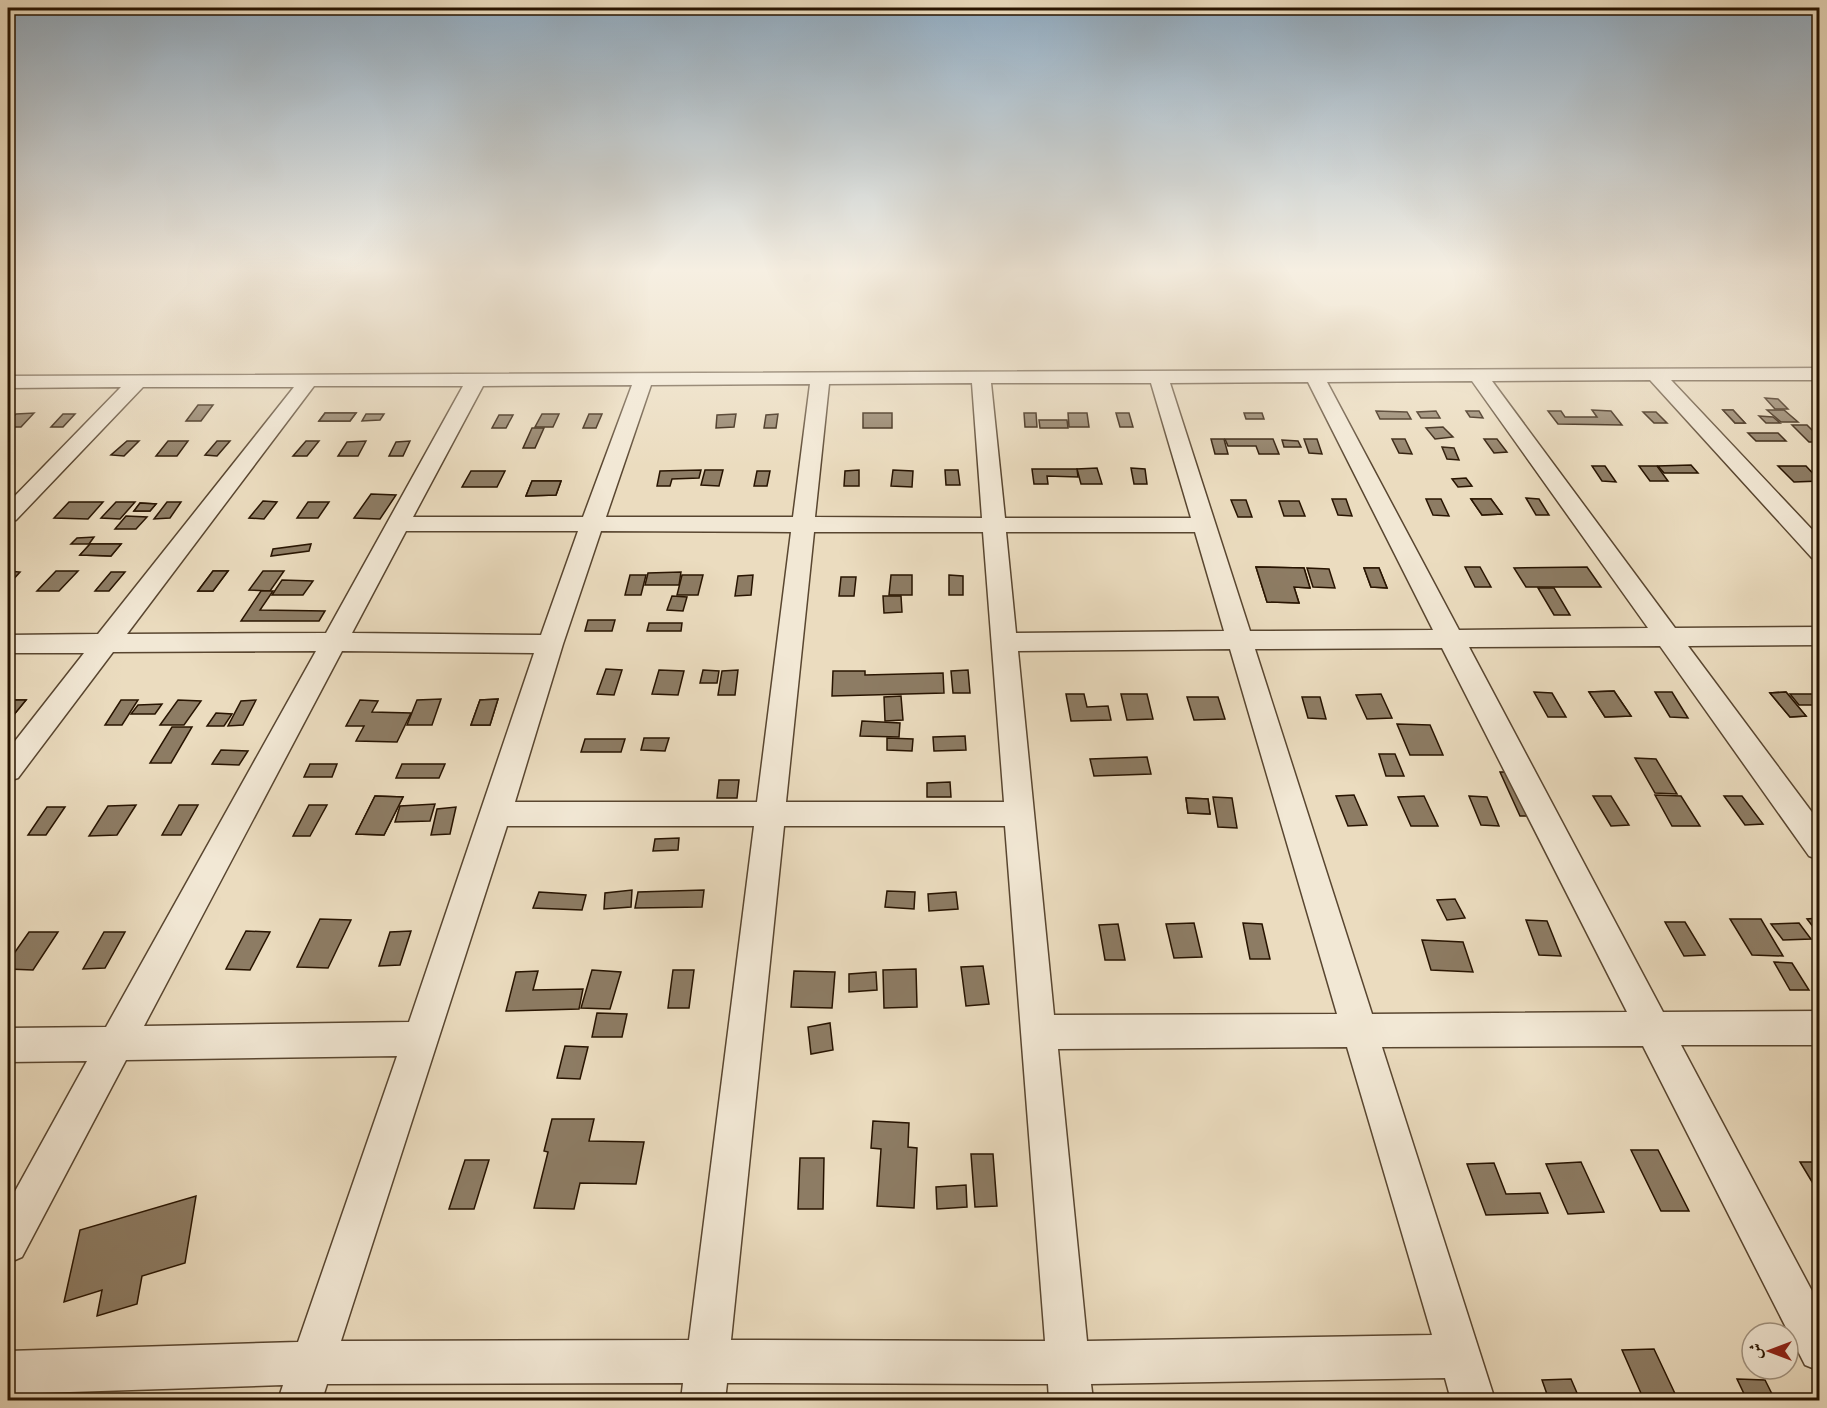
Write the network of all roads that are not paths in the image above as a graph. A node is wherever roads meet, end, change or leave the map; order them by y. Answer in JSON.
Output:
{"nodes":[{"id":1,"x":1820,"y":374,"type":"edge"},
{"id":2,"x":1655,"y":375,"type":"junction"},
{"id":3,"x":1478,"y":376,"type":"junction"},
{"id":4,"x":1158,"y":377,"type":"junction"},
{"id":5,"x":1315,"y":377,"type":"junction"},
{"id":6,"x":981,"y":378,"type":"junction"},
{"id":7,"x":820,"y":379,"type":"junction"},
{"id":8,"x":476,"y":380,"type":"junction"},
{"id":9,"x":643,"y":380,"type":"junction"},
{"id":10,"x":308,"y":381,"type":"junction"},
{"id":11,"x":8,"y":382,"type":"edge"},
{"id":12,"x":137,"y":382,"type":"junction"},
{"id":13,"x":8,"y":515,"type":"edge"},
{"id":14,"x":397,"y":524,"type":"junction"},
{"id":15,"x":593,"y":524,"type":"junction"},
{"id":16,"x":803,"y":524,"type":"junction"},
{"id":17,"x":1793,"y":524,"type":"junction"},
{"id":18,"x":1820,"y":524,"type":"edge"},
{"id":19,"x":994,"y":525,"type":"junction"},
{"id":20,"x":1204,"y":525,"type":"junction"},
{"id":21,"x":1820,"y":553,"type":"edge"},
{"id":22,"x":1820,"y":636,"type":"edge"},
{"id":23,"x":1667,"y":637,"type":"junction"},
{"id":24,"x":1450,"y":638,"type":"junction"},
{"id":25,"x":1239,"y":639,"type":"junction"},
{"id":26,"x":334,"y":642,"type":"junction"},
{"id":27,"x":1004,"y":642,"type":"junction"},
{"id":28,"x":104,"y":643,"type":"junction"},
{"id":29,"x":8,"y":644,"type":"edge"},
{"id":30,"x":550,"y":644,"type":"junction"},
{"id":31,"x":8,"y":770,"type":"edge"},
{"id":32,"x":770,"y":812,"type":"junction"},
{"id":33,"x":496,"y":814,"type":"junction"},
{"id":34,"x":1019,"y":814,"type":"junction"},
{"id":35,"x":1820,"y":847,"type":"edge"},
{"id":36,"x":1652,"y":1028,"type":"junction"},
{"id":37,"x":1820,"y":1028,"type":"edge"},
{"id":38,"x":1359,"y":1029,"type":"junction"},
{"id":39,"x":1039,"y":1032,"type":"junction"},
{"id":40,"x":421,"y":1039,"type":"junction"},
{"id":41,"x":116,"y":1043,"type":"junction"},
{"id":42,"x":8,"y":1045,"type":"edge"},
{"id":43,"x":8,"y":1243,"type":"edge"},
{"id":44,"x":1820,"y":1350,"type":"edge"},
{"id":45,"x":1459,"y":1356,"type":"junction"},
{"id":46,"x":8,"y":1372,"type":"edge"},
{"id":47,"x":705,"y":1381,"type":"edge"},
{"id":48,"x":306,"y":1382,"type":"edge"},
{"id":49,"x":1070,"y":1382,"type":"edge"},
{"id":50,"x":1473,"y":1401,"type":"edge"}],
"edges":[{"from":1,"to":2,"type":"street"},
{"from":2,"to":3,"type":"street"},
{"from":2,"to":17,"type":"street"},
{"from":3,"to":5,"type":"street"},
{"from":3,"to":23,"type":"street"},
{"from":4,"to":5,"type":"street"},
{"from":4,"to":6,"type":"street"},
{"from":4,"to":20,"type":"street"},
{"from":5,"to":24,"type":"street"},
{"from":6,"to":7,"type":"street"},
{"from":6,"to":19,"type":"street"},
{"from":7,"to":9,"type":"street"},
{"from":7,"to":16,"type":"street"},
{"from":8,"to":9,"type":"street"},
{"from":8,"to":10,"type":"street"},
{"from":8,"to":14,"type":"street"},
{"from":9,"to":15,"type":"street"},
{"from":10,"to":12,"type":"street"},
{"from":10,"to":28,"type":"street"},
{"from":11,"to":12,"type":"street"},
{"from":12,"to":13,"type":"street"},
{"from":14,"to":15,"type":"street"},
{"from":14,"to":26,"type":"street"},
{"from":15,"to":16,"type":"street"},
{"from":15,"to":30,"type":"street"},
{"from":16,"to":19,"type":"street"},
{"from":16,"to":32,"type":"street"},
{"from":17,"to":18,"type":"street"},
{"from":17,"to":21,"type":"street"},
{"from":19,"to":20,"type":"street"},
{"from":19,"to":27,"type":"street"},
{"from":20,"to":25,"type":"street"},
{"from":22,"to":23,"type":"street"},
{"from":23,"to":24,"type":"street"},
{"from":23,"to":35,"type":"street"},
{"from":24,"to":25,"type":"street"},
{"from":24,"to":36,"type":"street"},
{"from":25,"to":27,"type":"street"},
{"from":25,"to":38,"type":"street"},
{"from":26,"to":28,"type":"street"},
{"from":26,"to":30,"type":"street"},
{"from":26,"to":41,"type":"street"},
{"from":27,"to":34,"type":"street"},
{"from":28,"to":29,"type":"street"},
{"from":28,"to":31,"type":"street"},
{"from":30,"to":33,"type":"street"},
{"from":32,"to":33,"type":"street"},
{"from":32,"to":34,"type":"street"},
{"from":32,"to":47,"type":"street"},
{"from":33,"to":40,"type":"street"},
{"from":34,"to":39,"type":"street"},
{"from":36,"to":37,"type":"street"},
{"from":36,"to":38,"type":"street"},
{"from":36,"to":44,"type":"street"},
{"from":38,"to":39,"type":"street"},
{"from":38,"to":45,"type":"street"},
{"from":39,"to":49,"type":"street"},
{"from":40,"to":41,"type":"street"},
{"from":40,"to":48,"type":"street"},
{"from":41,"to":42,"type":"street"},
{"from":41,"to":43,"type":"street"},
{"from":45,"to":49,"type":"street"},
{"from":45,"to":50,"type":"street"},
{"from":46,"to":48,"type":"street"},
{"from":47,"to":48,"type":"street"},
{"from":47,"to":49,"type":"street"}]}
